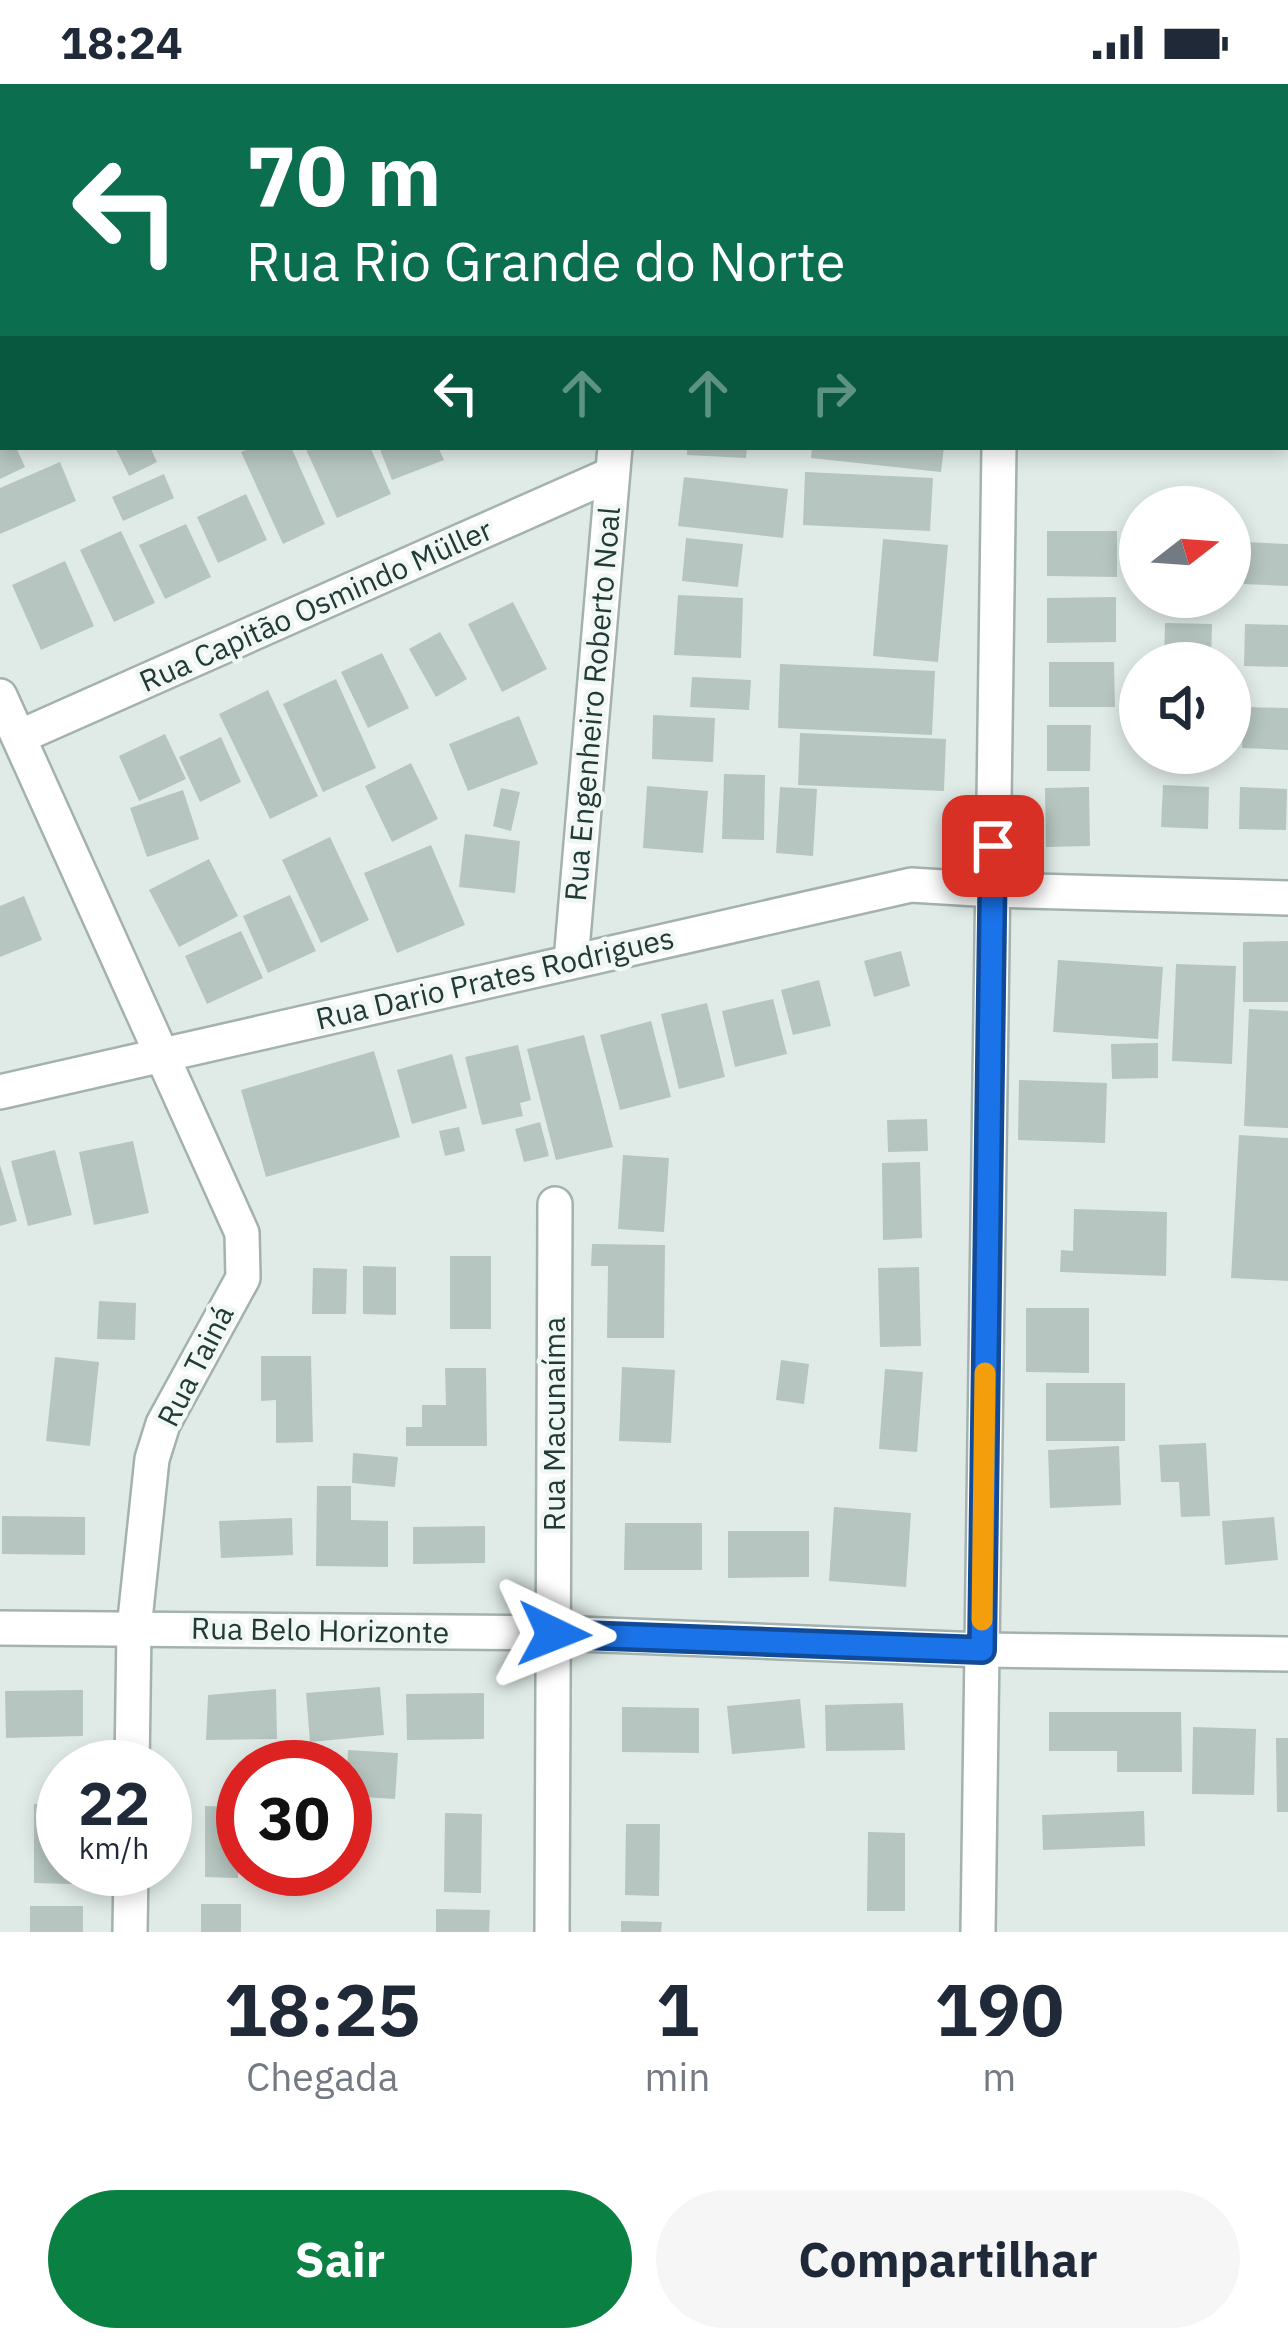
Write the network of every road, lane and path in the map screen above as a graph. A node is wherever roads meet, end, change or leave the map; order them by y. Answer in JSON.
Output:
{"nodes":[{"id":1,"x":999,"y":450,"type":"edge"},
{"id":2,"x":614,"y":461,"type":"edge"},
{"id":3,"x":0,"y":696,"type":"edge"},
{"id":4,"x":19,"y":737,"type":"junction"},
{"id":5,"x":993,"y":890,"type":"junction"},
{"id":6,"x":1288,"y":898,"type":"edge"},
{"id":7,"x":571,"y":962,"type":"junction"},
{"id":8,"x":163,"y":1054,"type":"junction"},
{"id":9,"x":0,"y":1092,"type":"edge"},
{"id":10,"x":555,"y":1204,"type":"dead end"},
{"id":11,"x":0,"y":1628,"type":"edge"},
{"id":12,"x":134,"y":1629,"type":"junction"},
{"id":13,"x":554,"y":1634,"type":"junction"},
{"id":14,"x":982,"y":1650,"type":"junction"},
{"id":15,"x":1288,"y":1654,"type":"edge"},
{"id":16,"x":132,"y":1740,"type":"edge"},
{"id":17,"x":131,"y":1896,"type":"edge"},
{"id":18,"x":130,"y":1932,"type":"edge"},
{"id":19,"x":552,"y":1932,"type":"edge"},
{"id":20,"x":978,"y":1932,"type":"edge"}],
"edges":[{"from":1,"to":5,"type":"street"},
{"from":2,"to":4,"type":"street","name":"Rua Capitão Osmindo Müller"},
{"from":2,"to":7,"type":"street","name":"Rua Engenheiro Roberto Noal"},
{"from":3,"to":4,"type":"street","name":"Rua Tainá"},
{"from":4,"to":8,"type":"street","name":"Rua Tainá"},
{"from":5,"to":6,"type":"street","name":"Rua Dario Prates Rodrigues"},
{"from":5,"to":7,"type":"street","name":"Rua Dario Prates Rodrigues"},
{"from":5,"to":14,"type":"street"},
{"from":7,"to":8,"type":"street","name":"Rua Dario Prates Rodrigues"},
{"from":8,"to":9,"type":"street","name":"Rua Dario Prates Rodrigues"},
{"from":8,"to":12,"type":"street","name":"Rua Tainá"},
{"from":10,"to":13,"type":"street","name":"Rua Macunaíma"},
{"from":11,"to":12,"type":"street","name":"Rua Belo Horizonte"},
{"from":12,"to":13,"type":"street","name":"Rua Belo Horizonte"},
{"from":12,"to":16,"type":"street","name":"Rua Tainá"},
{"from":13,"to":14,"type":"street","name":"Rua Belo Horizonte"},
{"from":13,"to":19,"type":"street","name":"Rua Macunaíma"},
{"from":14,"to":15,"type":"street","name":"Rua Belo Horizonte"},
{"from":14,"to":20,"type":"street"},
{"from":17,"to":18,"type":"street"}]}
